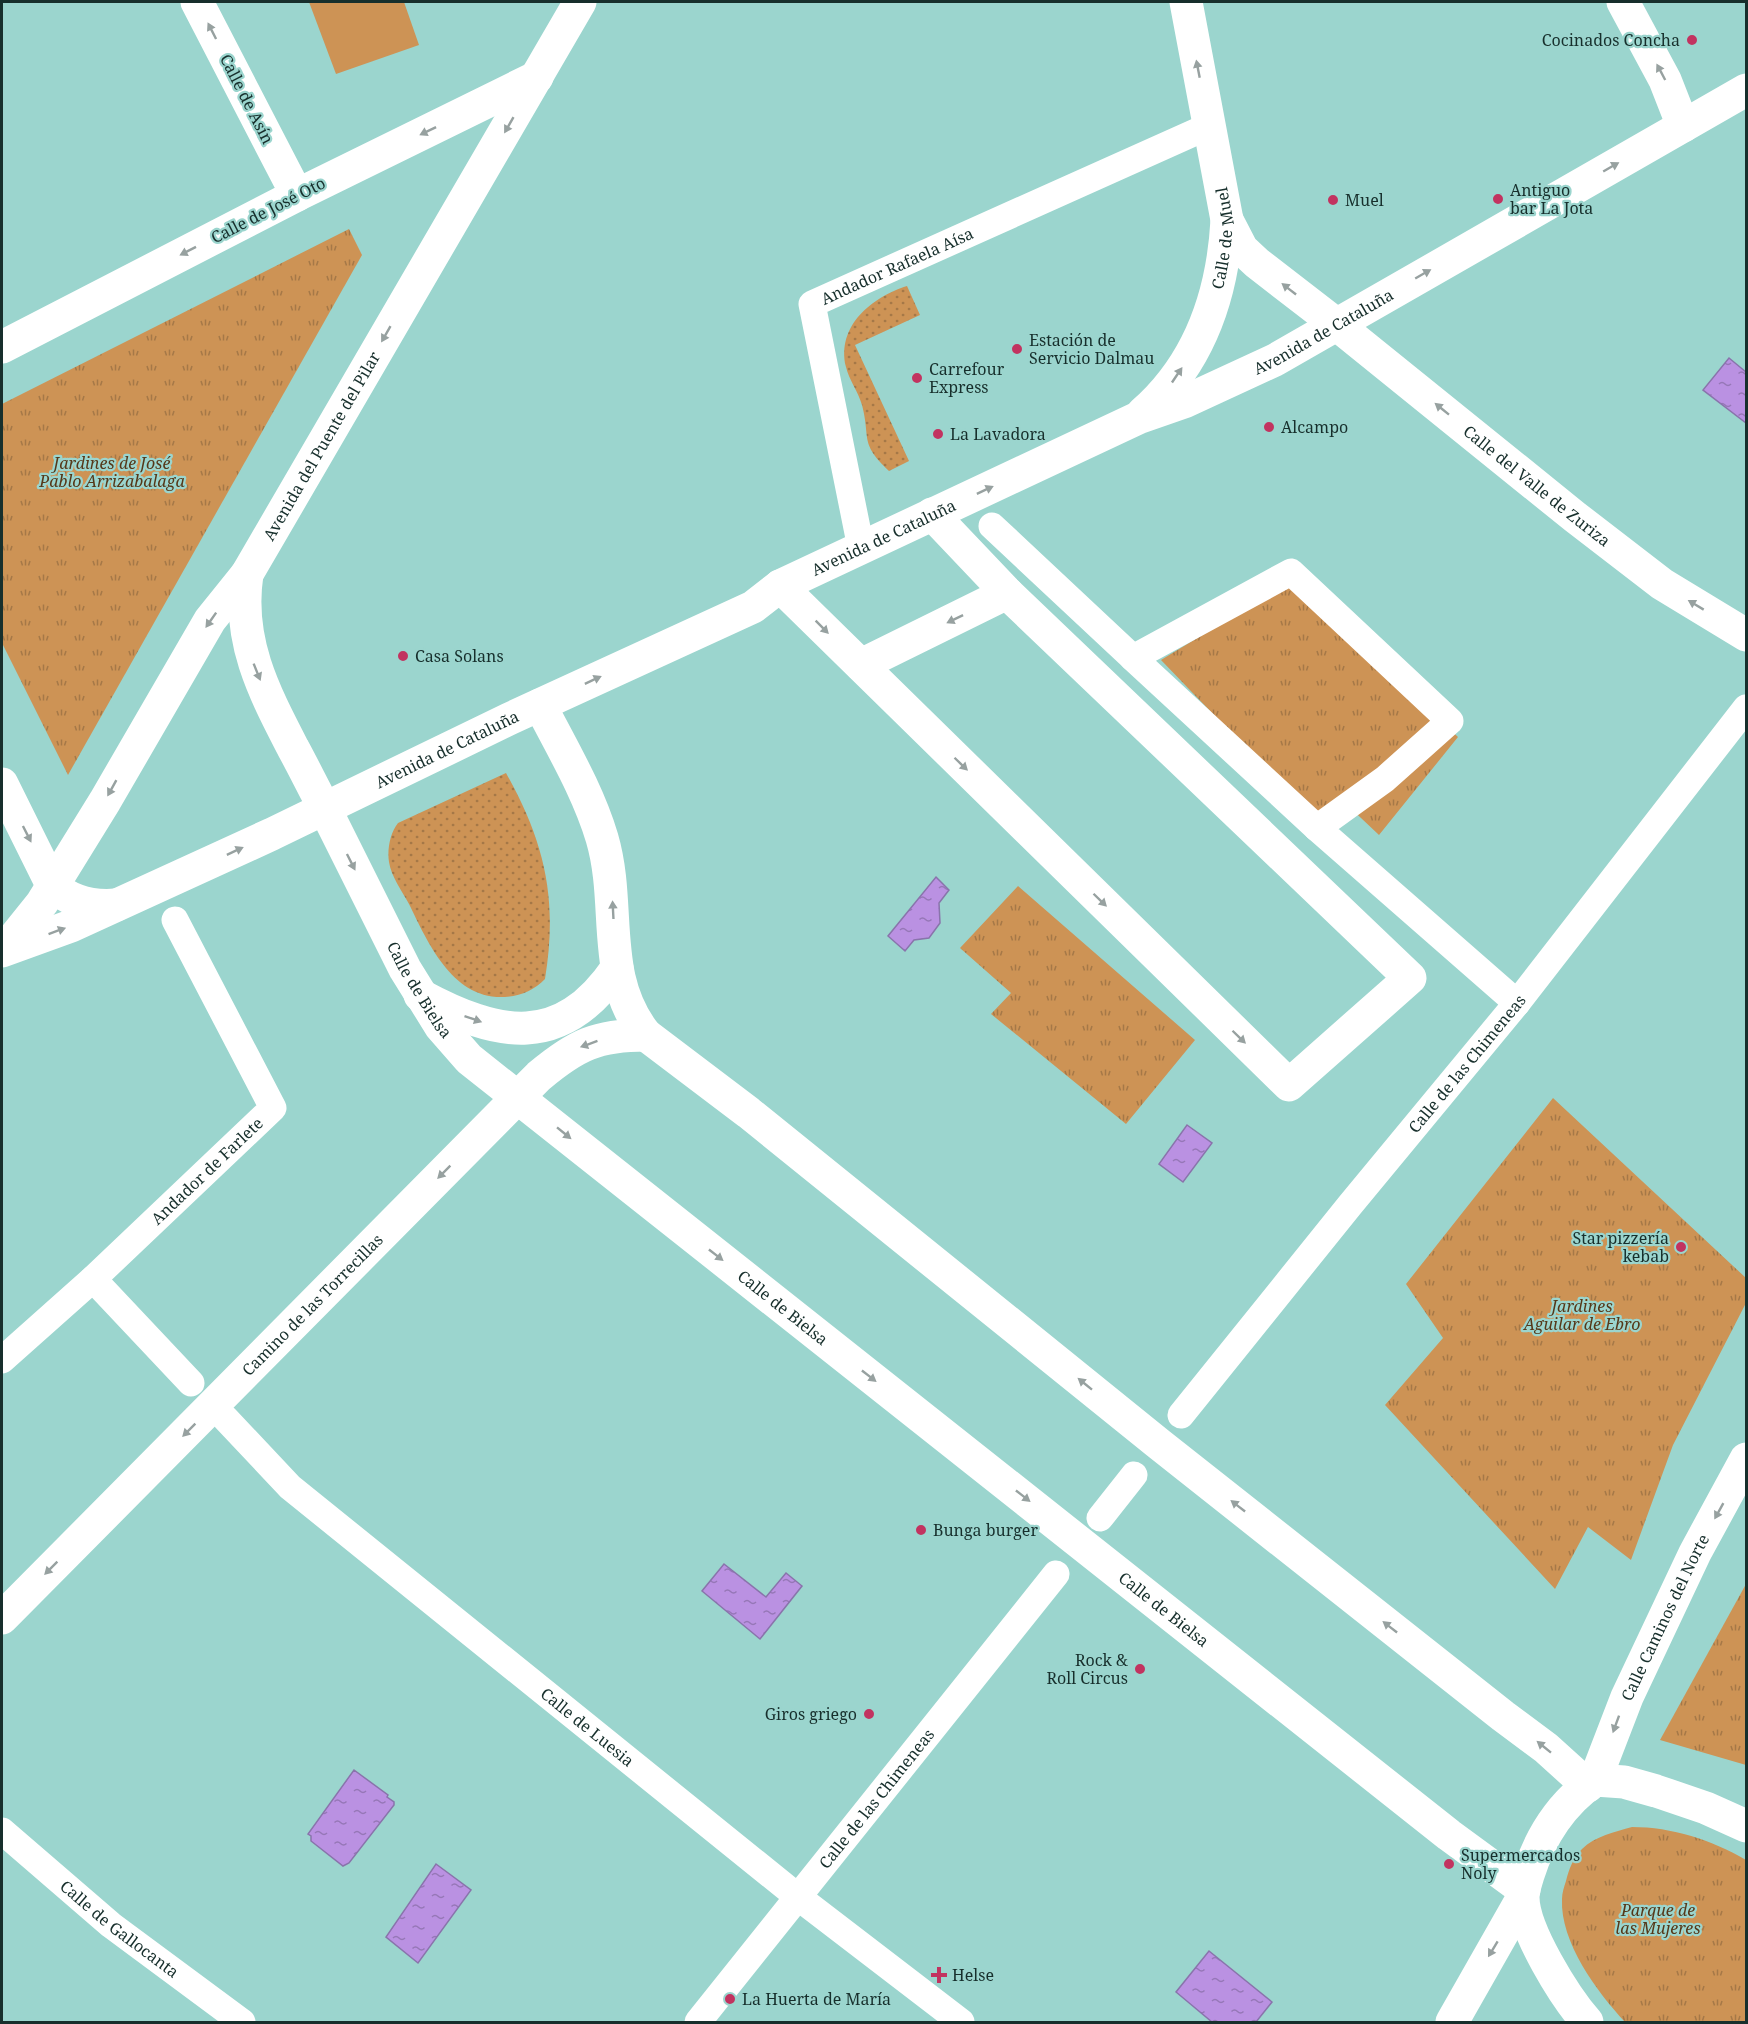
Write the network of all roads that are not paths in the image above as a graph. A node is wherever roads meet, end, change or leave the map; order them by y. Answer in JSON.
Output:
{"nodes":[{"id":1,"x":197,"y":2,"type":"edge"},
{"id":2,"x":580,"y":2,"type":"edge"},
{"id":3,"x":1186,"y":2,"type":"edge"},
{"id":4,"x":1623,"y":2,"type":"edge"},
{"id":5,"x":537,"y":77,"type":"junction"},
{"id":6,"x":1746,"y":90,"type":"edge"},
{"id":7,"x":1209,"y":126,"type":"junction"},
{"id":8,"x":1683,"y":126,"type":"junction"},
{"id":9,"x":297,"y":195,"type":"junction"},
{"id":10,"x":1227,"y":220,"type":"junction"},
{"id":11,"x":1336,"y":324,"type":"junction"},
{"id":12,"x":2,"y":347,"type":"edge"},
{"id":13,"x":1138,"y":418,"type":"junction"},
{"id":14,"x":932,"y":514,"type":"junction"},
{"id":15,"x":992,"y":526,"type":"dead end"},
{"id":16,"x":861,"y":548,"type":"junction"},
{"id":17,"x":247,"y":574,"type":"junction"},
{"id":18,"x":780,"y":586,"type":"junction"},
{"id":19,"x":1007,"y":593,"type":"junction"},
{"id":20,"x":1746,"y":635,"type":"edge"},
{"id":21,"x":1133,"y":658,"type":"junction"},
{"id":22,"x":861,"y":666,"type":"junction"},
{"id":23,"x":540,"y":705,"type":"junction"},
{"id":24,"x":1746,"y":708,"type":"edge"},
{"id":25,"x":2,"y":784,"type":"edge"},
{"id":26,"x":325,"y":809,"type":"junction"},
{"id":27,"x":1317,"y":828,"type":"junction"},
{"id":28,"x":52,"y":885,"type":"junction"},
{"id":29,"x":116,"y":905,"type":"junction"},
{"id":30,"x":175,"y":920,"type":"dead end"},
{"id":31,"x":2,"y":951,"type":"edge"},
{"id":32,"x":617,"y":968,"type":"junction"},
{"id":33,"x":420,"y":995,"type":"junction"},
{"id":34,"x":1517,"y":1003,"type":"junction"},
{"id":35,"x":646,"y":1035,"type":"junction"},
{"id":36,"x":517,"y":1098,"type":"junction"},
{"id":37,"x":93,"y":1279,"type":"junction"},
{"id":38,"x":2,"y":1360,"type":"edge"},
{"id":39,"x":191,"y":1383,"type":"dead end"},
{"id":40,"x":1181,"y":1415,"type":"dead end"},
{"id":41,"x":225,"y":1418,"type":"dead end"},
{"id":42,"x":1746,"y":1459,"type":"edge"},
{"id":43,"x":1134,"y":1475,"type":"dead end"},
{"id":44,"x":1100,"y":1518,"type":"dead end"},
{"id":45,"x":1056,"y":1574,"type":"dead end"},
{"id":46,"x":2,"y":1618,"type":"edge"},
{"id":47,"x":1592,"y":1783,"type":"junction"},
{"id":48,"x":1746,"y":1826,"type":"edge"},
{"id":49,"x":2,"y":1831,"type":"edge"},
{"id":50,"x":1523,"y":1894,"type":"junction"},
{"id":51,"x":798,"y":1897,"type":"junction"},
{"id":52,"x":242,"y":2022,"type":"edge"},
{"id":53,"x":698,"y":2022,"type":"edge"},
{"id":54,"x":961,"y":2022,"type":"edge"},
{"id":55,"x":1452,"y":2022,"type":"edge"},
{"id":56,"x":1587,"y":2022,"type":"edge"}],
"edges":[{"from":9,"to":1,"type":"street","name":"Calle de Asín","one_way":true},
{"from":2,"to":5,"type":"street","name":"Avenida del Puente del Pilar"},
{"from":7,"to":3,"type":"street","name":"Calle de Muel","one_way":true},
{"from":8,"to":4,"type":"street","one_way":true},
{"from":5,"to":9,"type":"street","name":"Calle de José Oto","one_way":true},
{"from":5,"to":17,"type":"street","name":"Avenida del Puente del Pilar","one_way":true},
{"from":6,"to":8,"type":"street","name":"Avenida de Cataluña"},
{"from":7,"to":10,"type":"street","name":"Calle de Muel"},
{"from":7,"to":16,"type":"street","name":"Andador Rafaela Aísa"},
{"from":11,"to":8,"type":"street","name":"Avenida de Cataluña","one_way":true},
{"from":9,"to":12,"type":"street","name":"Calle de José Oto","one_way":true},
{"from":11,"to":10,"type":"street","name":"Calle del Valle de Zuriza","one_way":true},
{"from":13,"to":10,"type":"street","name":"Calle de Muel","one_way":true},
{"from":11,"to":13,"type":"street","name":"Avenida de Cataluña"},
{"from":20,"to":11,"type":"street","name":"Calle del Valle de Zuriza","one_way":true},
{"from":14,"to":13,"type":"street","name":"Avenida de Cataluña","one_way":true},
{"from":14,"to":16,"type":"street","name":"Avenida de Cataluña"},
{"from":14,"to":19,"type":"street"},
{"from":15,"to":21,"type":"street"},
{"from":16,"to":18,"type":"street","name":"Avenida de Cataluña"},
{"from":17,"to":26,"type":"street","name":"Calle de Bielsa","one_way":true},
{"from":17,"to":28,"type":"street","name":"Avenida del Puente del Pilar","one_way":true},
{"from":18,"to":22,"type":"street","one_way":true},
{"from":23,"to":18,"type":"street","name":"Avenida de Cataluña","one_way":true},
{"from":19,"to":22,"type":"street","one_way":true},
{"from":22,"to":19,"type":"street","one_way":true},
{"from":21,"to":27,"type":"street"},
{"from":21,"to":27,"type":"street"},
{"from":23,"to":26,"type":"street","name":"Avenida de Cataluña"},
{"from":32,"to":23,"type":"street","one_way":true},
{"from":24,"to":34,"type":"street","name":"Calle de las Chimeneas"},
{"from":25,"to":28,"type":"street","one_way":true},
{"from":29,"to":26,"type":"street","name":"Avenida de Cataluña","one_way":true},
{"from":26,"to":33,"type":"street","name":"Calle de Bielsa","one_way":true},
{"from":27,"to":34,"type":"street"},
{"from":28,"to":29,"type":"street"},
{"from":28,"to":31,"type":"street","name":"Avenida de Cataluña"},
{"from":31,"to":29,"type":"street","name":"Avenida de Cataluña","one_way":true},
{"from":30,"to":37,"type":"street","name":"Andador de Farlete"},
{"from":33,"to":32,"type":"street","one_way":true},
{"from":32,"to":35,"type":"street"},
{"from":33,"to":36,"type":"street","name":"Calle de Bielsa"},
{"from":34,"to":40,"type":"street","name":"Calle de las Chimeneas"},
{"from":35,"to":36,"type":"street","name":"Camino de las Torrecillas","one_way":true},
{"from":47,"to":35,"type":"street","one_way":true},
{"from":36,"to":46,"type":"street","name":"Camino de las Torrecillas","one_way":true},
{"from":36,"to":50,"type":"street","name":"Calle de Bielsa","one_way":true},
{"from":37,"to":38,"type":"street","name":"Andador de Farlete"},
{"from":37,"to":39,"type":"street"},
{"from":41,"to":51,"type":"street","name":"Calle de Luesia"},
{"from":42,"to":47,"type":"street","name":"Calle Caminos del Norte","one_way":true},
{"from":43,"to":44,"type":"street"},
{"from":45,"to":51,"type":"street","name":"Calle de las Chimeneas"},
{"from":47,"to":48,"type":"street"},
{"from":47,"to":50,"type":"street"},
{"from":49,"to":52,"type":"street","name":"Calle de Gallocanta"},
{"from":50,"to":55,"type":"street","one_way":true},
{"from":50,"to":56,"type":"street"},
{"from":51,"to":53,"type":"street","name":"Calle de las Chimeneas"},
{"from":51,"to":54,"type":"street","name":"Calle de Luesia"}]}
